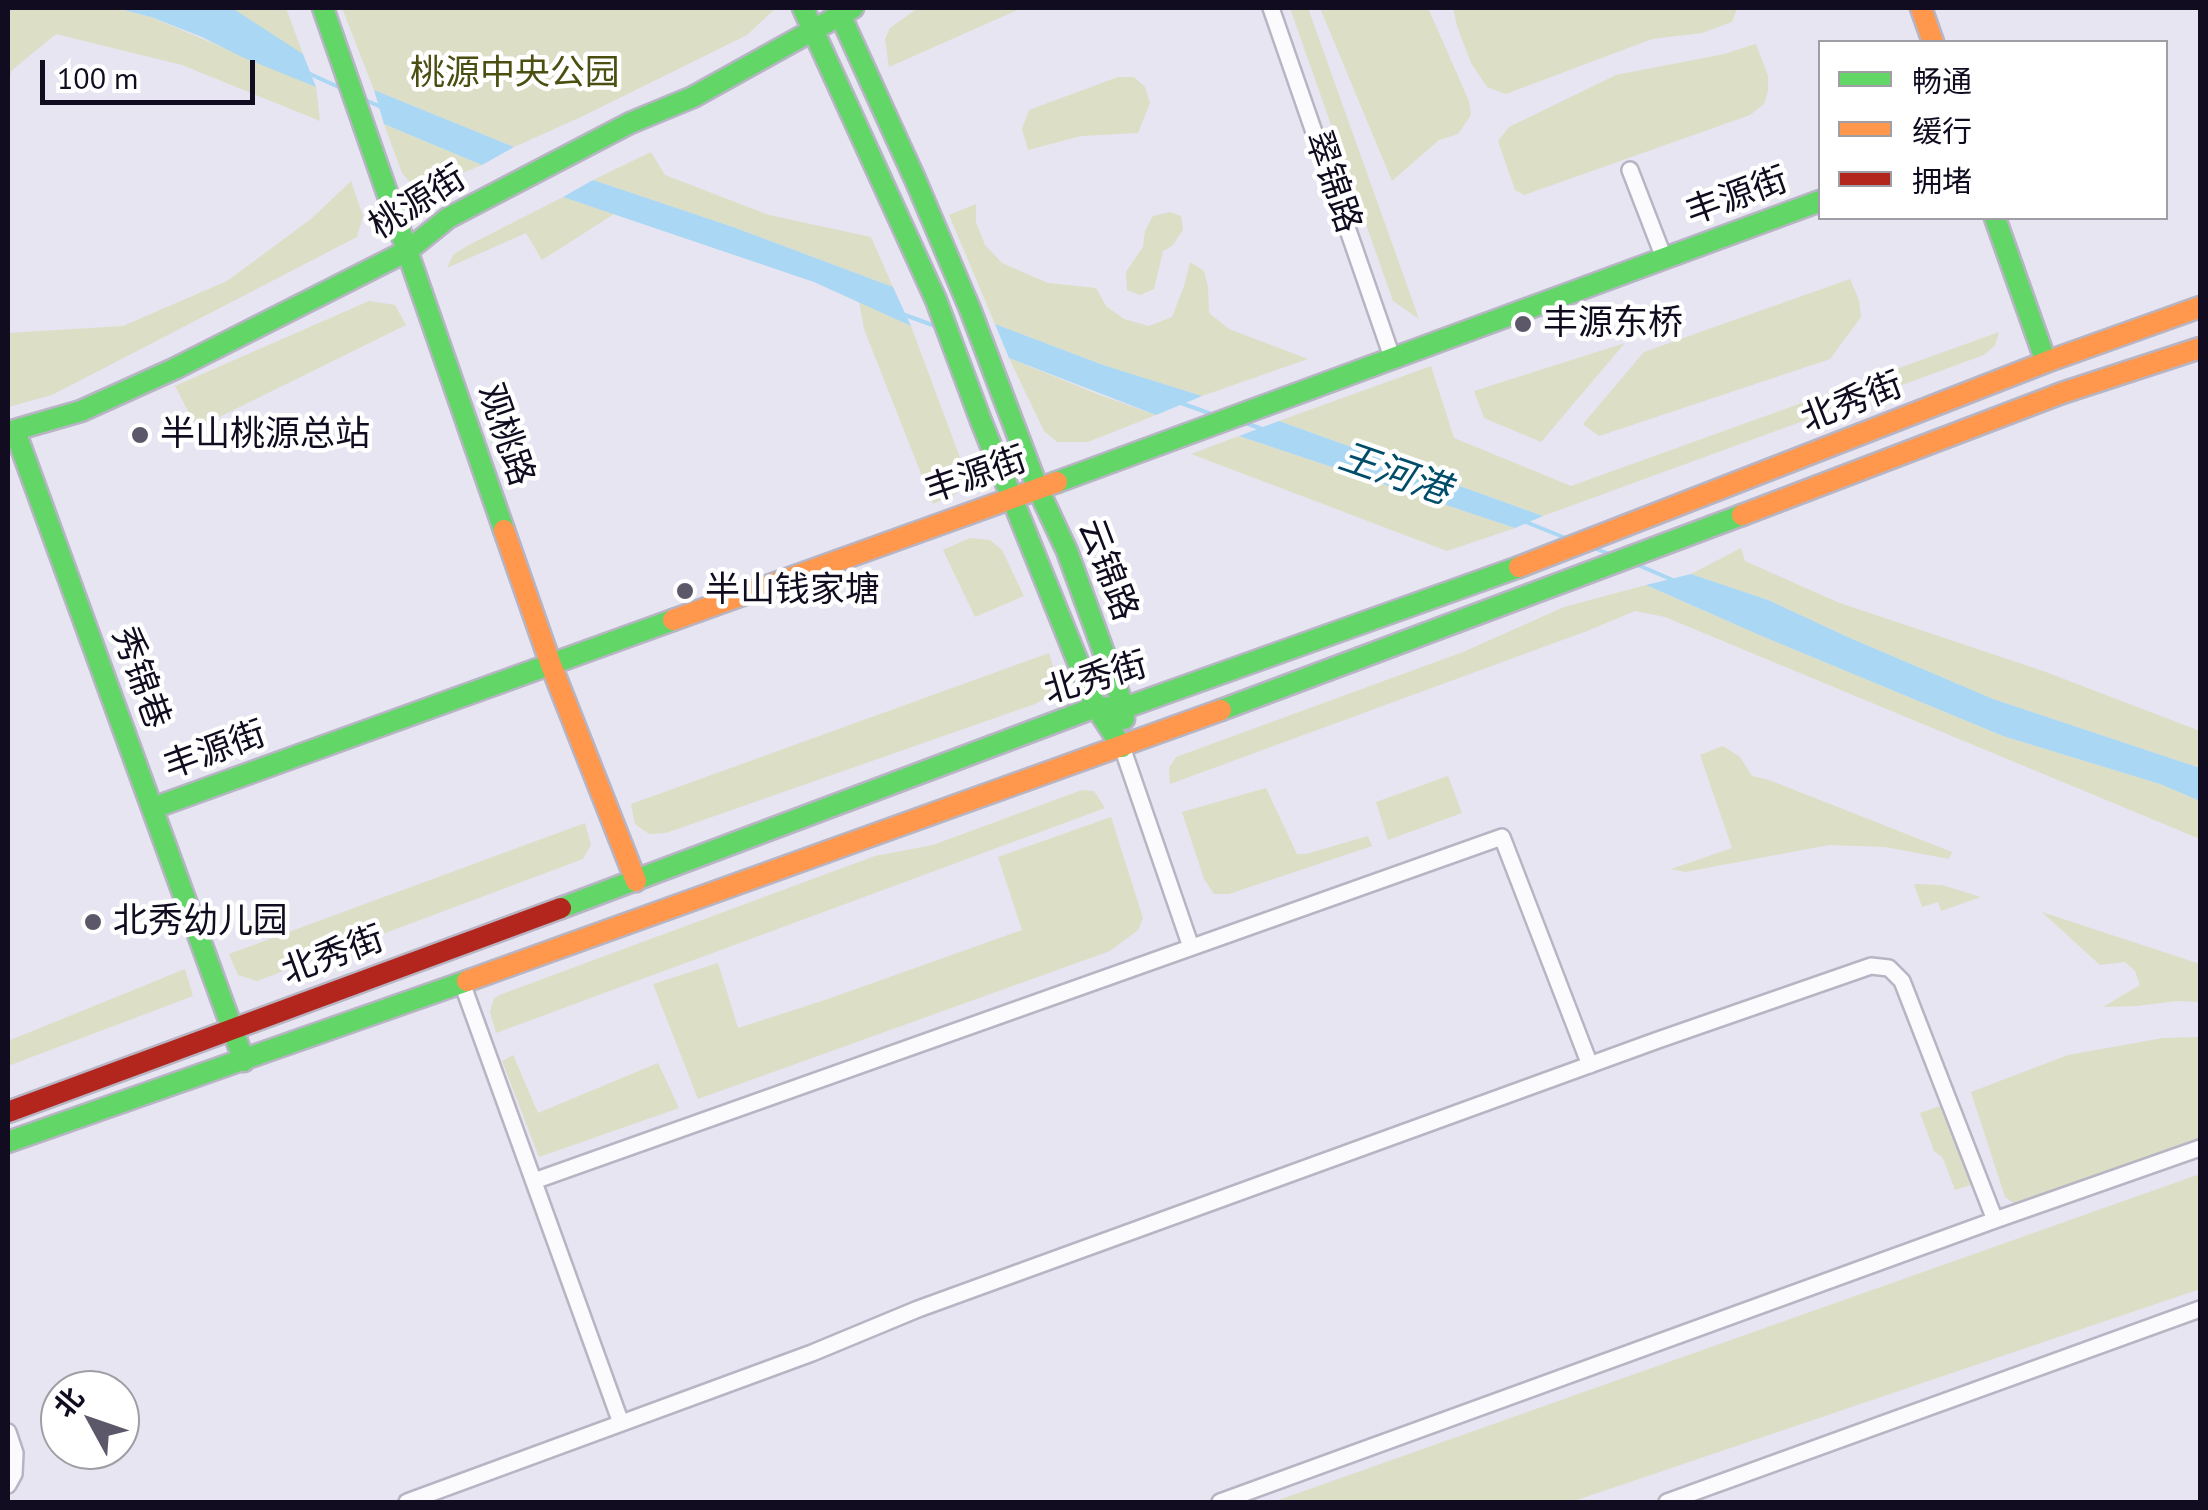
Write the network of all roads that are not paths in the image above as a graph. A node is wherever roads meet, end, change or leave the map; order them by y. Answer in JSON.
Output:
{"nodes":[{"id":1,"x":323,"y":8,"type":"edge"},
{"id":2,"x":802,"y":8,"type":"edge"},
{"id":3,"x":1271,"y":8,"type":"edge"},
{"id":4,"x":1921,"y":8,"type":"edge"},
{"id":5,"x":843,"y":10,"type":"edge"},
{"id":6,"x":811,"y":30,"type":"junction"},
{"id":7,"x":1932,"y":40,"type":"edge"},
{"id":8,"x":1630,"y":170,"type":"dead end"},
{"id":9,"x":1818,"y":202,"type":"edge"},
{"id":10,"x":1996,"y":220,"type":"edge"},
{"id":11,"x":407,"y":252,"type":"junction"},
{"id":12,"x":1664,"y":258,"type":"junction"},
{"id":13,"x":2200,"y":307,"type":"edge"},
{"id":14,"x":2200,"y":348,"type":"edge"},
{"id":15,"x":1392,"y":358,"type":"junction"},
{"id":16,"x":2046,"y":362,"type":"junction"},
{"id":17,"x":11,"y":432,"type":"edge"},
{"id":18,"x":1038,"y":489,"type":"junction"},
{"id":19,"x":1011,"y":496,"type":"junction"},
{"id":20,"x":551,"y":665,"type":"junction"},
{"id":21,"x":1096,"y":707,"type":"junction"},
{"id":22,"x":1124,"y":708,"type":"junction"},
{"id":23,"x":1122,"y":748,"type":"junction"},
{"id":24,"x":153,"y":808,"type":"junction"},
{"id":25,"x":636,"y":881,"type":"junction"},
{"id":26,"x":1192,"y":947,"type":"junction"},
{"id":27,"x":462,"y":983,"type":"junction"},
{"id":28,"x":233,"y":1028,"type":"junction"},
{"id":29,"x":244,"y":1061,"type":"junction"},
{"id":30,"x":1590,"y":1065,"type":"junction"},
{"id":31,"x":8,"y":1112,"type":"edge"},
{"id":32,"x":8,"y":1142,"type":"edge"},
{"id":33,"x":2200,"y":1148,"type":"edge"},
{"id":34,"x":534,"y":1181,"type":"junction"},
{"id":35,"x":1994,"y":1220,"type":"junction"},
{"id":36,"x":2200,"y":1309,"type":"edge"},
{"id":37,"x":621,"y":1423,"type":"junction"},
{"id":38,"x":8,"y":1432,"type":"edge"},
{"id":39,"x":8,"y":1484,"type":"edge"},
{"id":40,"x":407,"y":1502,"type":"edge"},
{"id":41,"x":1220,"y":1502,"type":"edge"},
{"id":42,"x":1667,"y":1502,"type":"edge"}],
"edges":[{"from":1,"to":11,"type":"main road","name":"观桃路"},
{"from":2,"to":6,"type":"main road","name":"云锦路"},
{"from":3,"to":15,"type":"street","name":"翠锦路"},
{"from":4,"to":7,"type":"main road"},
{"from":5,"to":6,"type":"main road","name":"桃源街"},
{"from":5,"to":18,"type":"main road","name":"云锦路"},
{"from":6,"to":11,"type":"main road","name":"桃源街"},
{"from":6,"to":19,"type":"main road","name":"云锦路"},
{"from":8,"to":12,"type":"street"},
{"from":9,"to":12,"type":"main road","name":"丰源街"},
{"from":10,"to":16,"type":"main road"},
{"from":11,"to":17,"type":"main road","name":"桃源街"},
{"from":11,"to":20,"type":"main road","name":"观桃路"},
{"from":12,"to":15,"type":"main road","name":"丰源街"},
{"from":13,"to":16,"type":"main road","name":"北秀街"},
{"from":14,"to":23,"type":"main road","name":"北秀街"},
{"from":15,"to":18,"type":"main road","name":"丰源街"},
{"from":16,"to":22,"type":"main road","name":"北秀街"},
{"from":17,"to":24,"type":"main road","name":"秀锦巷"},
{"from":18,"to":19,"type":"main road","name":"丰源街"},
{"from":18,"to":22,"type":"main road","name":"云锦路"},
{"from":19,"to":20,"type":"main road","name":"丰源街"},
{"from":19,"to":21,"type":"main road","name":"云锦路"},
{"from":20,"to":24,"type":"main road","name":"丰源街"},
{"from":20,"to":25,"type":"main road","name":"观桃路"},
{"from":21,"to":22,"type":"main road","name":"北秀街"},
{"from":21,"to":23,"type":"main road","name":"云锦路"},
{"from":21,"to":25,"type":"main road","name":"北秀街"},
{"from":22,"to":23,"type":"main road","name":"云锦路"},
{"from":23,"to":26,"type":"street"},
{"from":23,"to":27,"type":"main road","name":"北秀街"},
{"from":24,"to":28,"type":"main road","name":"秀锦巷"},
{"from":25,"to":28,"type":"main road","name":"北秀街"},
{"from":26,"to":30,"type":"street"},
{"from":26,"to":34,"type":"street"},
{"from":27,"to":29,"type":"main road","name":"北秀街"},
{"from":27,"to":34,"type":"street"},
{"from":28,"to":29,"type":"main road","name":"秀锦巷"},
{"from":28,"to":31,"type":"main road","name":"北秀街"},
{"from":29,"to":32,"type":"main road","name":"北秀街"},
{"from":30,"to":35,"type":"street"},
{"from":30,"to":37,"type":"street"},
{"from":33,"to":35,"type":"street"},
{"from":34,"to":37,"type":"street"},
{"from":35,"to":41,"type":"street"},
{"from":36,"to":42,"type":"street"},
{"from":37,"to":40,"type":"street"},
{"from":38,"to":39,"type":"street"}]}
